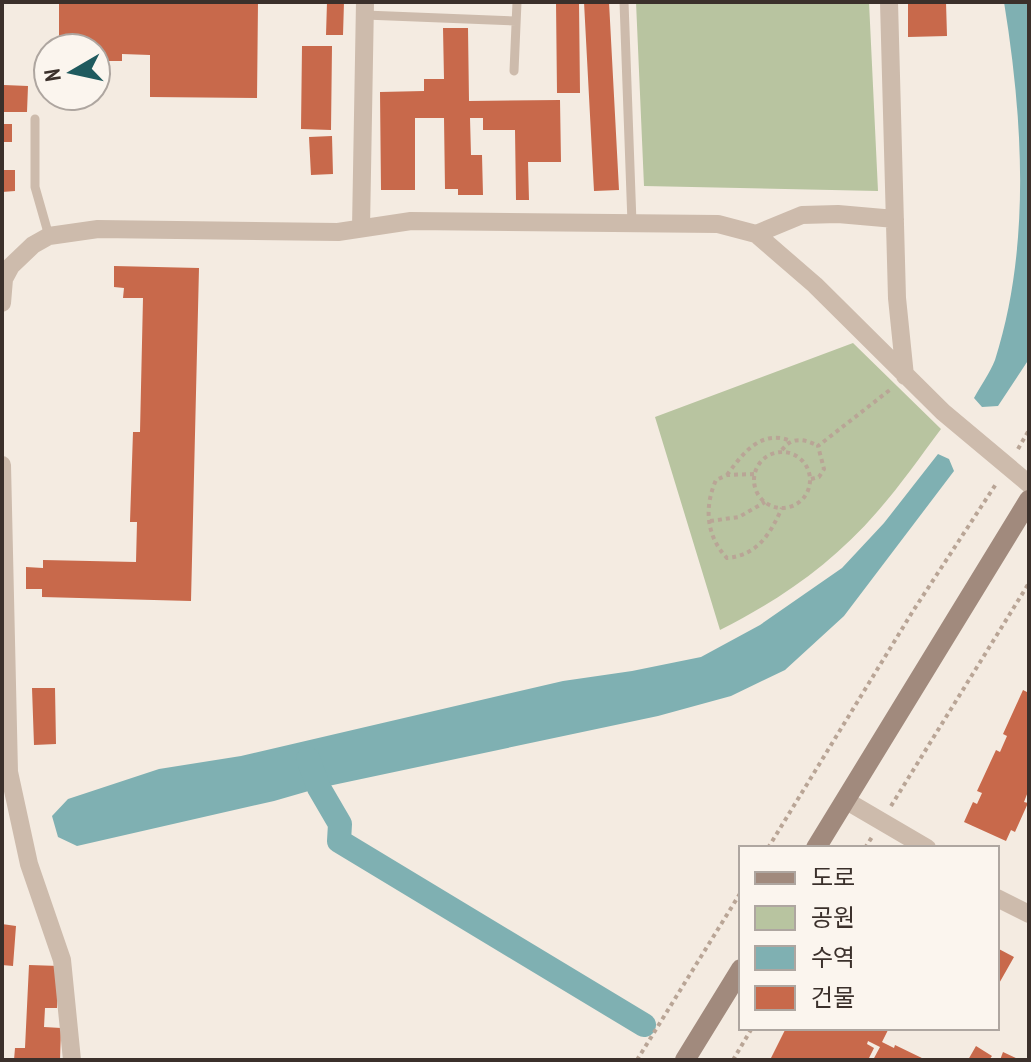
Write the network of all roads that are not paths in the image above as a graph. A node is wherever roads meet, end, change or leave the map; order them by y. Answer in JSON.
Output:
{"nodes":[{"id":1,"x":517,"y":2,"type":"edge"},
{"id":2,"x":624,"y":2,"type":"edge"},
{"id":3,"x":889,"y":2,"type":"edge"},
{"id":4,"x":365,"y":9,"type":"edge"},
{"id":5,"x":516,"y":21,"type":"junction"},
{"id":6,"x":514,"y":71,"type":"dead end"},
{"id":7,"x":35,"y":119,"type":"dead end"},
{"id":8,"x":895,"y":219,"type":"junction"},
{"id":9,"x":632,"y":223,"type":"junction"},
{"id":10,"x":361,"y":228,"type":"junction"},
{"id":11,"x":756,"y":234,"type":"junction"},
{"id":12,"x":49,"y":236,"type":"junction"},
{"id":13,"x":6,"y":270,"type":"edge"},
{"id":14,"x":2,"y":303,"type":"edge"},
{"id":15,"x":905,"y":376,"type":"junction"},
{"id":16,"x":2,"y":465,"type":"edge"},
{"id":17,"x":1029,"y":484,"type":"edge"},
{"id":18,"x":1029,"y":500,"type":"edge"},
{"id":19,"x":845,"y":800,"type":"junction"},
{"id":20,"x":817,"y":846,"type":"edge"},
{"id":21,"x":924,"y":846,"type":"edge"},
{"id":22,"x":999,"y":899,"type":"edge"},
{"id":23,"x":1029,"y":914,"type":"edge"},
{"id":24,"x":739,"y":972,"type":"edge"},
{"id":25,"x":72,"y":1060,"type":"edge"},
{"id":26,"x":685,"y":1060,"type":"edge"}],
"edges":[{"from":1,"to":5,"type":"lane"},
{"from":2,"to":9,"type":"lane"},
{"from":3,"to":8,"type":"street"},
{"from":4,"to":5,"type":"lane"},
{"from":4,"to":10,"type":"street"},
{"from":5,"to":6,"type":"lane"},
{"from":7,"to":12,"type":"lane"},
{"from":8,"to":11,"type":"street"},
{"from":8,"to":15,"type":"street"},
{"from":9,"to":10,"type":"street"},
{"from":9,"to":11,"type":"street"},
{"from":10,"to":12,"type":"street"},
{"from":11,"to":15,"type":"street"},
{"from":12,"to":13,"type":"street"},
{"from":13,"to":14,"type":"street"},
{"from":15,"to":17,"type":"street"},
{"from":16,"to":25,"type":"street"},
{"from":18,"to":19,"type":"main road"},
{"from":19,"to":20,"type":"main road"},
{"from":19,"to":21,"type":"street"},
{"from":22,"to":23,"type":"street"},
{"from":24,"to":26,"type":"main road"}]}
